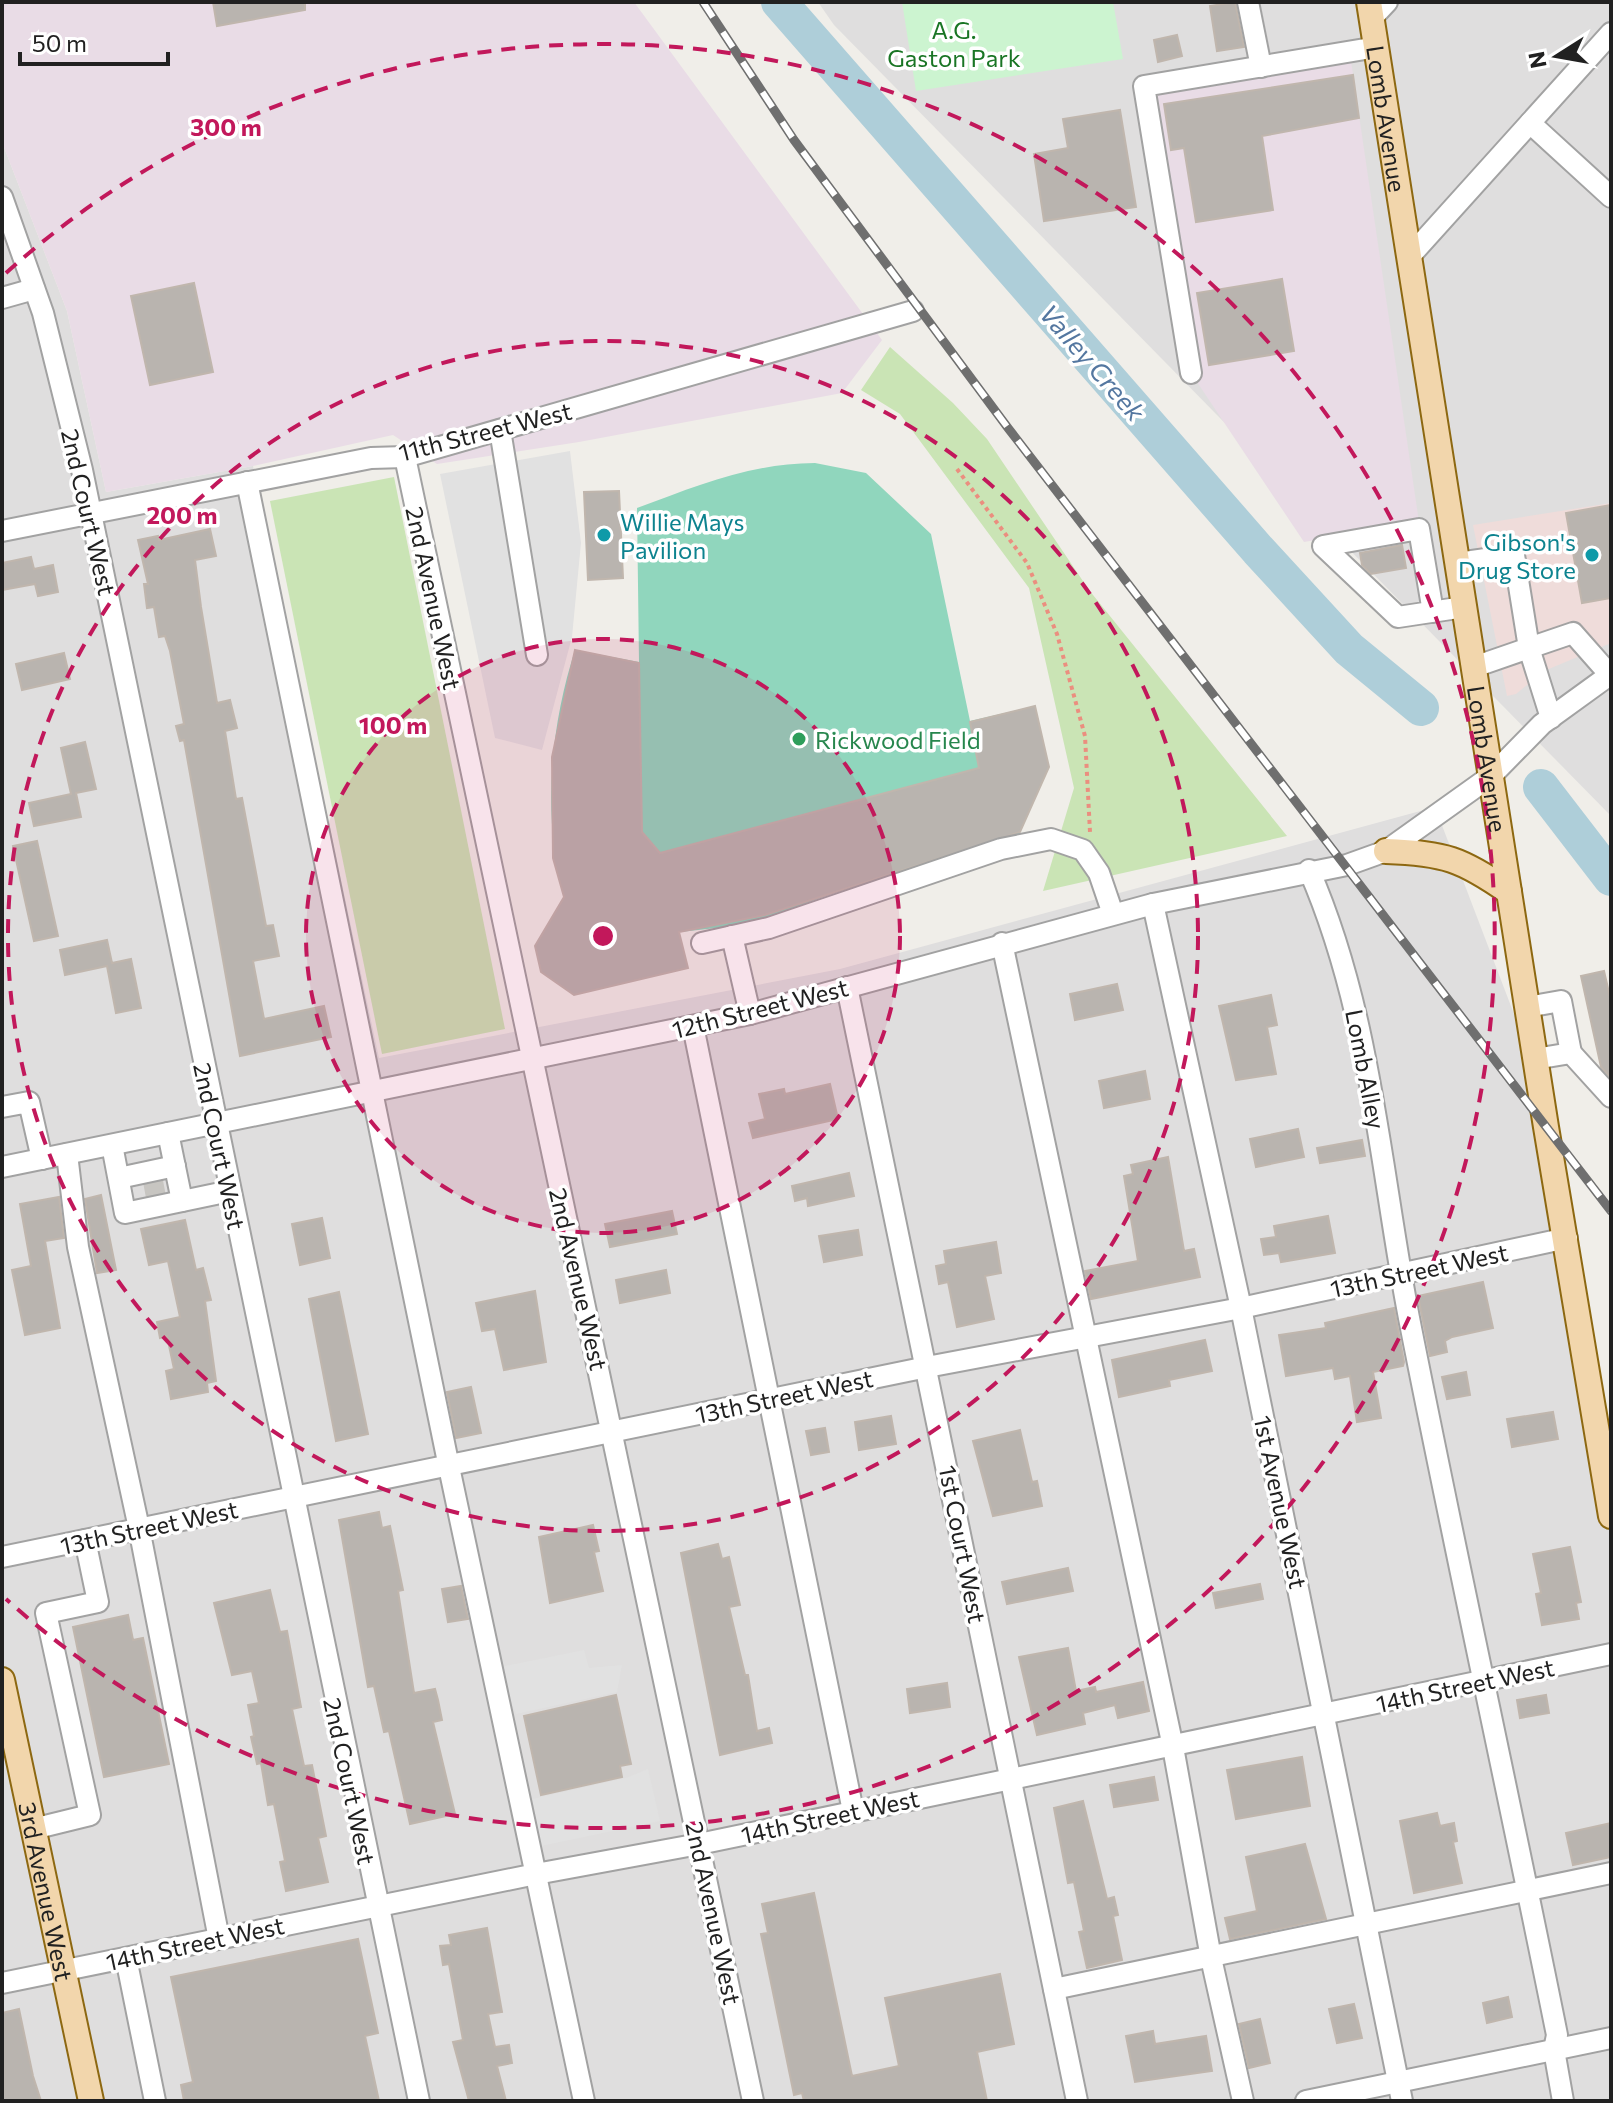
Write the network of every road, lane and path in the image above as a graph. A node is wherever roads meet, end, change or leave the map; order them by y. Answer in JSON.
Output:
{"nodes":[{"id":1,"x":1248,"y":2,"type":"edge"},
{"id":2,"x":1376,"y":7,"type":"edge"},
{"id":3,"x":1611,"y":33,"type":"edge"},
{"id":4,"x":1377,"y":47,"type":"junction"},
{"id":5,"x":1261,"y":67,"type":"junction"},
{"id":6,"x":1530,"y":123,"type":"junction"},
{"id":7,"x":2,"y":197,"type":"edge"},
{"id":8,"x":1611,"y":197,"type":"edge"},
{"id":9,"x":1410,"y":256,"type":"junction"},
{"id":10,"x":34,"y":289,"type":"junction"},
{"id":11,"x":2,"y":298,"type":"edge"},
{"id":12,"x":913,"y":311,"type":"dead end"},
{"id":13,"x":1191,"y":373,"type":"dead end"},
{"id":14,"x":500,"y":430,"type":"junction"},
{"id":15,"x":405,"y":457,"type":"junction"},
{"id":16,"x":957,"y":469,"type":"dead end"},
{"id":17,"x":247,"y":482,"type":"junction"},
{"id":18,"x":91,"y":513,"type":"junction"},
{"id":19,"x":2,"y":531,"type":"edge"},
{"id":20,"x":1424,"y":555,"type":"junction"},
{"id":21,"x":1456,"y":556,"type":"junction"},
{"id":22,"x":1464,"y":607,"type":"junction"},
{"id":23,"x":1433,"y":612,"type":"junction"},
{"id":24,"x":1529,"y":648,"type":"junction"},
{"id":25,"x":537,"y":655,"type":"dead end"},
{"id":26,"x":1474,"y":667,"type":"junction"},
{"id":27,"x":1610,"y":675,"type":"edge"},
{"id":28,"x":1551,"y":718,"type":"junction"},
{"id":29,"x":1491,"y":776,"type":"junction"},
{"id":30,"x":1386,"y":851,"type":"junction"},
{"id":31,"x":1092,"y":863,"type":"junction"},
{"id":32,"x":1309,"y":870,"type":"junction"},
{"id":33,"x":1509,"y":892,"type":"junction"},
{"id":34,"x":1153,"y":904,"type":"junction"},
{"id":35,"x":1113,"y":914,"type":"junction"},
{"id":36,"x":732,"y":936,"type":"junction"},
{"id":37,"x":702,"y":943,"type":"dead end"},
{"id":38,"x":1002,"y":943,"type":"junction"},
{"id":39,"x":847,"y":987,"type":"junction"},
{"id":40,"x":1527,"y":1007,"type":"junction"},
{"id":41,"x":750,"y":1014,"type":"junction"},
{"id":42,"x":693,"y":1026,"type":"junction"},
{"id":43,"x":1571,"y":1053,"type":"junction"},
{"id":44,"x":1535,"y":1059,"type":"junction"},
{"id":45,"x":530,"y":1060,"type":"junction"},
{"id":46,"x":375,"y":1091,"type":"junction"},
{"id":47,"x":1611,"y":1097,"type":"edge"},
{"id":48,"x":2,"y":1107,"type":"edge"},
{"id":49,"x":216,"y":1123,"type":"junction"},
{"id":50,"x":168,"y":1133,"type":"junction"},
{"id":51,"x":112,"y":1145,"type":"junction"},
{"id":52,"x":67,"y":1154,"type":"junction"},
{"id":53,"x":42,"y":1159,"type":"junction"},
{"id":54,"x":175,"y":1166,"type":"junction"},
{"id":55,"x":2,"y":1167,"type":"edge"},
{"id":56,"x":119,"y":1178,"type":"junction"},
{"id":57,"x":154,"y":1188,"type":"junction"},
{"id":58,"x":230,"y":1191,"type":"junction"},
{"id":59,"x":182,"y":1201,"type":"junction"},
{"id":60,"x":1567,"y":1238,"type":"junction"},
{"id":61,"x":1404,"y":1273,"type":"junction"},
{"id":62,"x":1241,"y":1308,"type":"junction"},
{"id":63,"x":1084,"y":1337,"type":"junction"},
{"id":64,"x":927,"y":1367,"type":"junction"},
{"id":65,"x":767,"y":1399,"type":"junction"},
{"id":66,"x":612,"y":1431,"type":"junction"},
{"id":67,"x":449,"y":1467,"type":"junction"},
{"id":68,"x":292,"y":1498,"type":"junction"},
{"id":69,"x":1611,"y":1516,"type":"edge"},
{"id":70,"x":139,"y":1528,"type":"junction"},
{"id":71,"x":85,"y":1540,"type":"junction"},
{"id":72,"x":2,"y":1557,"type":"edge"},
{"id":73,"x":1611,"y":1654,"type":"edge"},
{"id":74,"x":1484,"y":1680,"type":"junction"},
{"id":75,"x":3,"y":1694,"type":"edge"},
{"id":76,"x":1325,"y":1715,"type":"junction"},
{"id":77,"x":1173,"y":1747,"type":"junction"},
{"id":78,"x":1010,"y":1778,"type":"junction"},
{"id":79,"x":853,"y":1811,"type":"junction"},
{"id":80,"x":33,"y":1829,"type":"junction"},
{"id":81,"x":699,"y":1844,"type":"junction"},
{"id":82,"x":1611,"y":1873,"type":"edge"},
{"id":83,"x":536,"y":1874,"type":"junction"},
{"id":84,"x":1528,"y":1891,"type":"junction"},
{"id":85,"x":376,"y":1906,"type":"junction"},
{"id":86,"x":1368,"y":1925,"type":"junction"},
{"id":87,"x":219,"y":1939,"type":"junction"},
{"id":88,"x":126,"y":1958,"type":"junction"},
{"id":89,"x":1211,"y":1958,"type":"junction"},
{"id":90,"x":63,"y":1971,"type":"junction"},
{"id":91,"x":2,"y":1983,"type":"edge"},
{"id":92,"x":1054,"y":1989,"type":"junction"},
{"id":93,"x":1611,"y":2038,"type":"edge"},
{"id":94,"x":1554,"y":2050,"type":"junction"},
{"id":95,"x":1400,"y":2092,"type":"edge"},
{"id":96,"x":91,"y":2101,"type":"edge"},
{"id":97,"x":155,"y":2101,"type":"edge"},
{"id":98,"x":419,"y":2101,"type":"edge"},
{"id":99,"x":584,"y":2101,"type":"edge"},
{"id":100,"x":753,"y":2101,"type":"edge"},
{"id":101,"x":1077,"y":2101,"type":"edge"},
{"id":102,"x":1243,"y":2101,"type":"edge"},
{"id":103,"x":1306,"y":2101,"type":"edge"},
{"id":104,"x":1563,"y":2101,"type":"edge"}],
"edges":[{"from":1,"to":5,"type":"street"},
{"from":2,"to":4,"type":"main road","name":"Lomb Avenue"},
{"from":3,"to":6,"type":"street"},
{"from":4,"to":5,"type":"street"},
{"from":4,"to":9,"type":"main road","name":"Lomb Avenue"},
{"from":5,"to":13,"type":"street"},
{"from":6,"to":8,"type":"street"},
{"from":6,"to":9,"type":"street"},
{"from":7,"to":10,"type":"street","name":"2nd Court West"},
{"from":9,"to":21,"type":"main road","name":"Lomb Avenue"},
{"from":10,"to":11,"type":"street"},
{"from":10,"to":18,"type":"street","name":"2nd Court West"},
{"from":12,"to":14,"type":"street","name":"11th Street West"},
{"from":14,"to":15,"type":"street","name":"11th Street West"},
{"from":14,"to":25,"type":"street"},
{"from":15,"to":17,"type":"street","name":"11th Street West"},
{"from":15,"to":45,"type":"street","name":"2nd Avenue West"},
{"from":16,"to":31,"type":"path"},
{"from":17,"to":18,"type":"street","name":"11th Street West"},
{"from":17,"to":46,"type":"street"},
{"from":18,"to":19,"type":"street","name":"11th Street West"},
{"from":18,"to":49,"type":"street","name":"2nd Court West"},
{"from":20,"to":21,"type":"street"},
{"from":20,"to":23,"type":"street"},
{"from":20,"to":23,"type":"street"},
{"from":21,"to":22,"type":"main road","name":"Lomb Avenue"},
{"from":21,"to":24,"type":"street"},
{"from":22,"to":23,"type":"street"},
{"from":22,"to":26,"type":"main road","name":"Lomb Avenue"},
{"from":24,"to":26,"type":"street"},
{"from":24,"to":27,"type":"street"},
{"from":24,"to":28,"type":"street"},
{"from":26,"to":29,"type":"main road","name":"Lomb Avenue"},
{"from":27,"to":28,"type":"street","name":"12th Street West"},
{"from":28,"to":29,"type":"street","name":"12th Street West"},
{"from":29,"to":30,"type":"street","name":"12th Street West"},
{"from":29,"to":33,"type":"main road","name":"Lomb Avenue"},
{"from":30,"to":32,"type":"street","name":"12th Street West"},
{"from":30,"to":33,"type":"main road"},
{"from":31,"to":35,"type":"street"},
{"from":31,"to":36,"type":"street"},
{"from":32,"to":34,"type":"street","name":"12th Street West"},
{"from":32,"to":61,"type":"street","name":"Lomb Alley"},
{"from":33,"to":40,"type":"main road","name":"Lomb Avenue"},
{"from":34,"to":35,"type":"street","name":"12th Street West"},
{"from":34,"to":62,"type":"street","name":"1st Avenue West"},
{"from":35,"to":38,"type":"street","name":"12th Street West"},
{"from":36,"to":37,"type":"street"},
{"from":36,"to":41,"type":"street"},
{"from":38,"to":39,"type":"street","name":"12th Street West"},
{"from":38,"to":63,"type":"street"},
{"from":39,"to":41,"type":"street","name":"12th Street West"},
{"from":39,"to":64,"type":"street","name":"1st Court West"},
{"from":40,"to":43,"type":"street"},
{"from":40,"to":44,"type":"main road","name":"Lomb Avenue"},
{"from":41,"to":42,"type":"street","name":"12th Street West"},
{"from":42,"to":45,"type":"street","name":"12th Street West"},
{"from":42,"to":65,"type":"street"},
{"from":43,"to":44,"type":"street"},
{"from":43,"to":47,"type":"street"},
{"from":44,"to":60,"type":"main road","name":"Lomb Avenue"},
{"from":45,"to":46,"type":"street","name":"12th Street West"},
{"from":45,"to":66,"type":"street","name":"2nd Avenue West"},
{"from":46,"to":49,"type":"street","name":"12th Street West"},
{"from":46,"to":67,"type":"street"},
{"from":48,"to":53,"type":"street"},
{"from":49,"to":50,"type":"street","name":"12th Street West"},
{"from":49,"to":58,"type":"street","name":"2nd Court West"},
{"from":50,"to":51,"type":"street","name":"12th Street West"},
{"from":50,"to":54,"type":"street"},
{"from":51,"to":52,"type":"street","name":"12th Street West"},
{"from":51,"to":56,"type":"street"},
{"from":52,"to":53,"type":"street","name":"12th Street West"},
{"from":52,"to":70,"type":"street"},
{"from":53,"to":55,"type":"street","name":"12th Street West"},
{"from":54,"to":57,"type":"street"},
{"from":54,"to":59,"type":"street"},
{"from":56,"to":57,"type":"street"},
{"from":56,"to":57,"type":"street"},
{"from":57,"to":59,"type":"street"},
{"from":58,"to":59,"type":"street"},
{"from":58,"to":68,"type":"street","name":"2nd Court West"},
{"from":60,"to":61,"type":"street","name":"13th Street West"},
{"from":60,"to":69,"type":"main road","name":"Lomb Avenue"},
{"from":61,"to":62,"type":"street","name":"13th Street West"},
{"from":61,"to":74,"type":"street","name":"Lomb Alley"},
{"from":62,"to":63,"type":"street","name":"13th Street West"},
{"from":62,"to":76,"type":"street","name":"1st Avenue West"},
{"from":63,"to":64,"type":"street","name":"13th Street West"},
{"from":63,"to":77,"type":"street"},
{"from":64,"to":65,"type":"street","name":"13th Street West"},
{"from":64,"to":78,"type":"street","name":"1st Court West"},
{"from":65,"to":66,"type":"street","name":"13th Street West"},
{"from":65,"to":79,"type":"street"},
{"from":66,"to":67,"type":"street","name":"13th Street West"},
{"from":66,"to":81,"type":"street","name":"2nd Avenue West"},
{"from":67,"to":68,"type":"street","name":"13th Street West"},
{"from":67,"to":83,"type":"street"},
{"from":68,"to":70,"type":"street","name":"13th Street West"},
{"from":68,"to":85,"type":"street","name":"2nd Court West"},
{"from":70,"to":71,"type":"street","name":"13th Street West"},
{"from":70,"to":87,"type":"street"},
{"from":71,"to":72,"type":"street","name":"13th Street West"},
{"from":71,"to":80,"type":"street"},
{"from":73,"to":74,"type":"street","name":"14th Street West"},
{"from":74,"to":76,"type":"street","name":"14th Street West"},
{"from":74,"to":84,"type":"street","name":"Lomb Alley"},
{"from":75,"to":80,"type":"main road","name":"3rd Avenue West"},
{"from":76,"to":77,"type":"street","name":"14th Street West"},
{"from":76,"to":86,"type":"street","name":"1st Avenue West"},
{"from":77,"to":78,"type":"street","name":"14th Street West"},
{"from":77,"to":89,"type":"street"},
{"from":78,"to":79,"type":"street","name":"14th Street West"},
{"from":78,"to":92,"type":"street","name":"1st Court West"},
{"from":79,"to":81,"type":"street","name":"14th Street West"},
{"from":80,"to":90,"type":"main road","name":"3rd Avenue West"},
{"from":81,"to":83,"type":"street","name":"14th Street West"},
{"from":81,"to":100,"type":"street","name":"2nd Avenue West"},
{"from":82,"to":84,"type":"street"},
{"from":83,"to":85,"type":"street","name":"14th Street West"},
{"from":83,"to":99,"type":"street"},
{"from":84,"to":86,"type":"street"},
{"from":84,"to":94,"type":"street","name":"Lomb Alley"},
{"from":85,"to":87,"type":"street","name":"14th Street West"},
{"from":85,"to":98,"type":"street","name":"2nd Court West"},
{"from":86,"to":89,"type":"street"},
{"from":86,"to":95,"type":"street","name":"1st Avenue West"},
{"from":87,"to":88,"type":"street","name":"14th Street West"},
{"from":88,"to":90,"type":"street","name":"14th Street West"},
{"from":88,"to":97,"type":"street"},
{"from":89,"to":92,"type":"street"},
{"from":89,"to":102,"type":"street"},
{"from":90,"to":91,"type":"street","name":"14th Street West"},
{"from":90,"to":96,"type":"main road","name":"3rd Avenue West"},
{"from":92,"to":101,"type":"street","name":"1st Court West"},
{"from":93,"to":94,"type":"street"},
{"from":94,"to":95,"type":"street"},
{"from":94,"to":104,"type":"street","name":"Lomb Alley"},
{"from":95,"to":103,"type":"street"}]}
